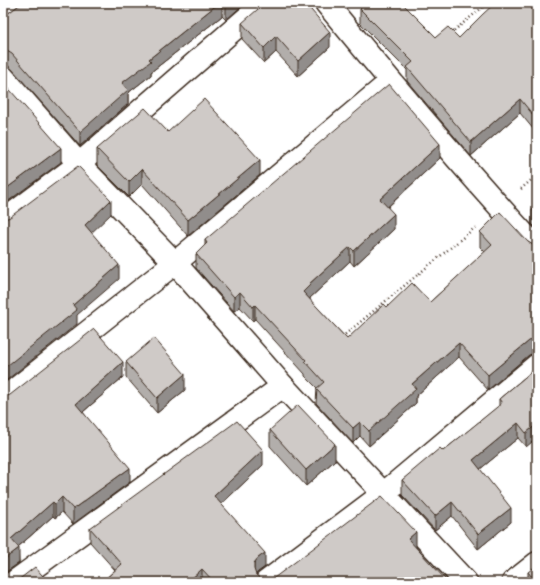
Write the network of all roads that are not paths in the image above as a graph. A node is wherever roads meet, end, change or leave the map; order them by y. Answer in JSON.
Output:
{"nodes":[{"id":1,"x":264,"y":3,"type":"edge"},
{"id":2,"x":326,"y":3,"type":"edge"},
{"id":3,"x":3,"y":77,"type":"edge"},
{"id":4,"x":390,"y":82,"type":"junction"},
{"id":5,"x":78,"y":164,"type":"junction"},
{"id":6,"x":3,"y":221,"type":"edge"},
{"id":7,"x":537,"y":248,"type":"edge"},
{"id":8,"x":175,"y":263,"type":"junction"},
{"id":9,"x":537,"y":366,"type":"edge"},
{"id":10,"x":283,"y":386,"type":"junction"},
{"id":11,"x":3,"y":399,"type":"edge"},
{"id":12,"x":383,"y":494,"type":"junction"},
{"id":13,"x":537,"y":563,"type":"edge"},
{"id":14,"x":14,"y":582,"type":"edge"},
{"id":15,"x":266,"y":582,"type":"edge"},
{"id":16,"x":466,"y":582,"type":"edge"},
{"id":17,"x":513,"y":582,"type":"edge"}],
"edges":[{"from":1,"to":5,"type":"street"},
{"from":2,"to":4,"type":"street"},
{"from":3,"to":5,"type":"street"},
{"from":4,"to":7,"type":"street"},
{"from":4,"to":8,"type":"street"},
{"from":5,"to":6,"type":"street"},
{"from":5,"to":8,"type":"street"},
{"from":8,"to":10,"type":"street"},
{"from":8,"to":11,"type":"street"},
{"from":9,"to":12,"type":"street"},
{"from":10,"to":12,"type":"street"},
{"from":10,"to":14,"type":"street"},
{"from":12,"to":15,"type":"street"},
{"from":12,"to":16,"type":"street"},
{"from":13,"to":17,"type":"street"}]}
